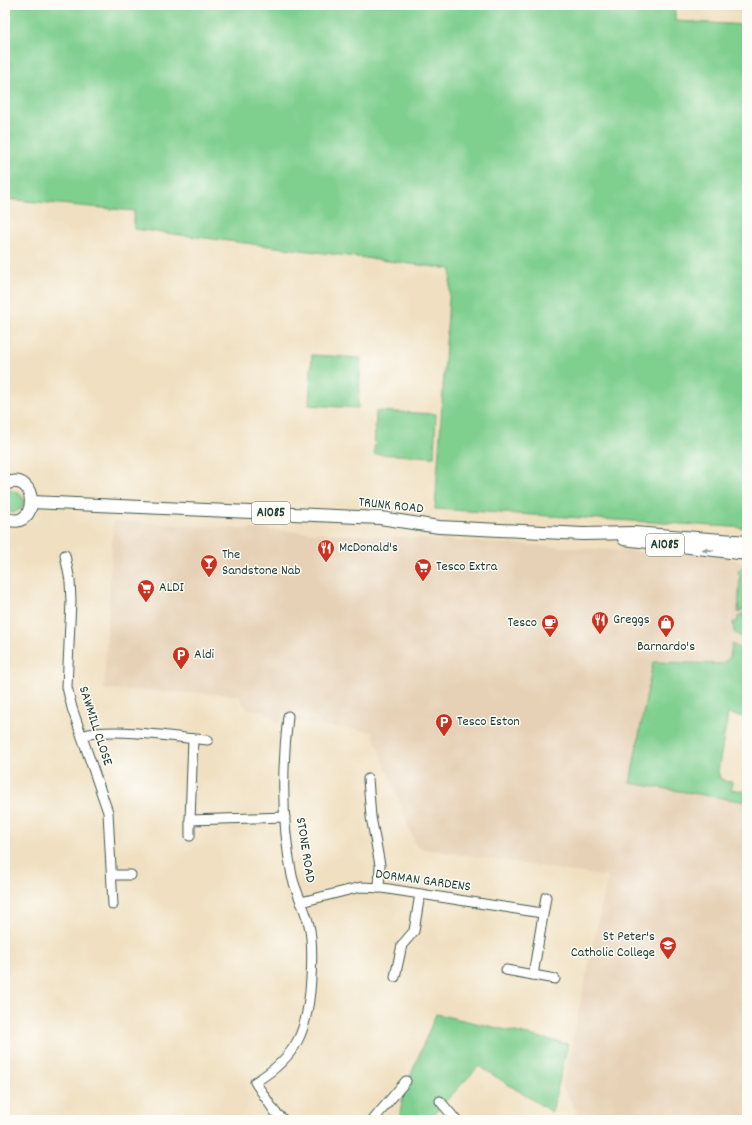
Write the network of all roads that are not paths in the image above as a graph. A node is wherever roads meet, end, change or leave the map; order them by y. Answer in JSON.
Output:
{"nodes":[{"id":1,"x":6,"y":482,"type":"edge"},
{"id":2,"x":32,"y":502,"type":"junction"},
{"id":3,"x":6,"y":520,"type":"edge"},
{"id":4,"x":583,"y":534,"type":"junction"},
{"id":5,"x":747,"y":542,"type":"edge"},
{"id":6,"x":747,"y":554,"type":"edge"},
{"id":7,"x":65,"y":555,"type":"dead end"},
{"id":8,"x":288,"y":716,"type":"dead end"},
{"id":9,"x":82,"y":736,"type":"junction"},
{"id":10,"x":193,"y":740,"type":"junction"},
{"id":11,"x":208,"y":740,"type":"dead end"},
{"id":12,"x":368,"y":779,"type":"dead end"},
{"id":13,"x":285,"y":817,"type":"junction"},
{"id":14,"x":190,"y":820,"type":"junction"},
{"id":15,"x":190,"y":836,"type":"dead end"},
{"id":16,"x":112,"y":875,"type":"junction"},
{"id":17,"x":131,"y":876,"type":"dead end"},
{"id":18,"x":379,"y":888,"type":"junction"},
{"id":19,"x":420,"y":894,"type":"junction"},
{"id":20,"x":546,"y":897,"type":"dead end"},
{"id":21,"x":301,"y":902,"type":"junction"},
{"id":22,"x":113,"y":905,"type":"dead end"},
{"id":23,"x":542,"y":913,"type":"junction"},
{"id":24,"x":506,"y":970,"type":"dead end"},
{"id":25,"x":533,"y":975,"type":"junction"},
{"id":26,"x":396,"y":977,"type":"dead end"},
{"id":27,"x":556,"y":979,"type":"dead end"},
{"id":28,"x":406,"y":1081,"type":"dead end"},
{"id":29,"x":440,"y":1101,"type":"dead end"},
{"id":30,"x":284,"y":1120,"type":"edge"},
{"id":31,"x":373,"y":1120,"type":"edge"},
{"id":32,"x":456,"y":1120,"type":"edge"}],
"edges":[{"from":1,"to":2,"type":"main road"},
{"from":2,"to":3,"type":"main road"},
{"from":2,"to":4,"type":"main road","name":"TRUNK ROAD","number":"A1085"},
{"from":4,"to":5,"type":"main road","name":"TRUNK ROAD","number":"A1085"},
{"from":6,"to":4,"type":"main road","number":"A1085","one_way":true},
{"from":7,"to":9,"type":"street","name":"SAWMILL CLOSE"},
{"from":8,"to":13,"type":"street","name":"STONE ROAD"},
{"from":9,"to":10,"type":"street"},
{"from":9,"to":16,"type":"street","name":"SAWMILL CLOSE"},
{"from":10,"to":11,"type":"street"},
{"from":10,"to":14,"type":"street"},
{"from":12,"to":18,"type":"street"},
{"from":13,"to":14,"type":"street"},
{"from":13,"to":21,"type":"street","name":"STONE ROAD"},
{"from":14,"to":15,"type":"street"},
{"from":16,"to":17,"type":"street"},
{"from":16,"to":22,"type":"street","name":"SAWMILL CLOSE"},
{"from":18,"to":19,"type":"street","name":"DORMAN GARDENS"},
{"from":18,"to":21,"type":"street","name":"DORMAN GARDENS"},
{"from":19,"to":23,"type":"street","name":"DORMAN GARDENS"},
{"from":19,"to":26,"type":"street"},
{"from":20,"to":23,"type":"street"},
{"from":21,"to":30,"type":"street","name":"STONE ROAD"},
{"from":23,"to":25,"type":"street"},
{"from":24,"to":25,"type":"street"},
{"from":25,"to":27,"type":"street"},
{"from":28,"to":31,"type":"street"},
{"from":29,"to":32,"type":"street"}]}
